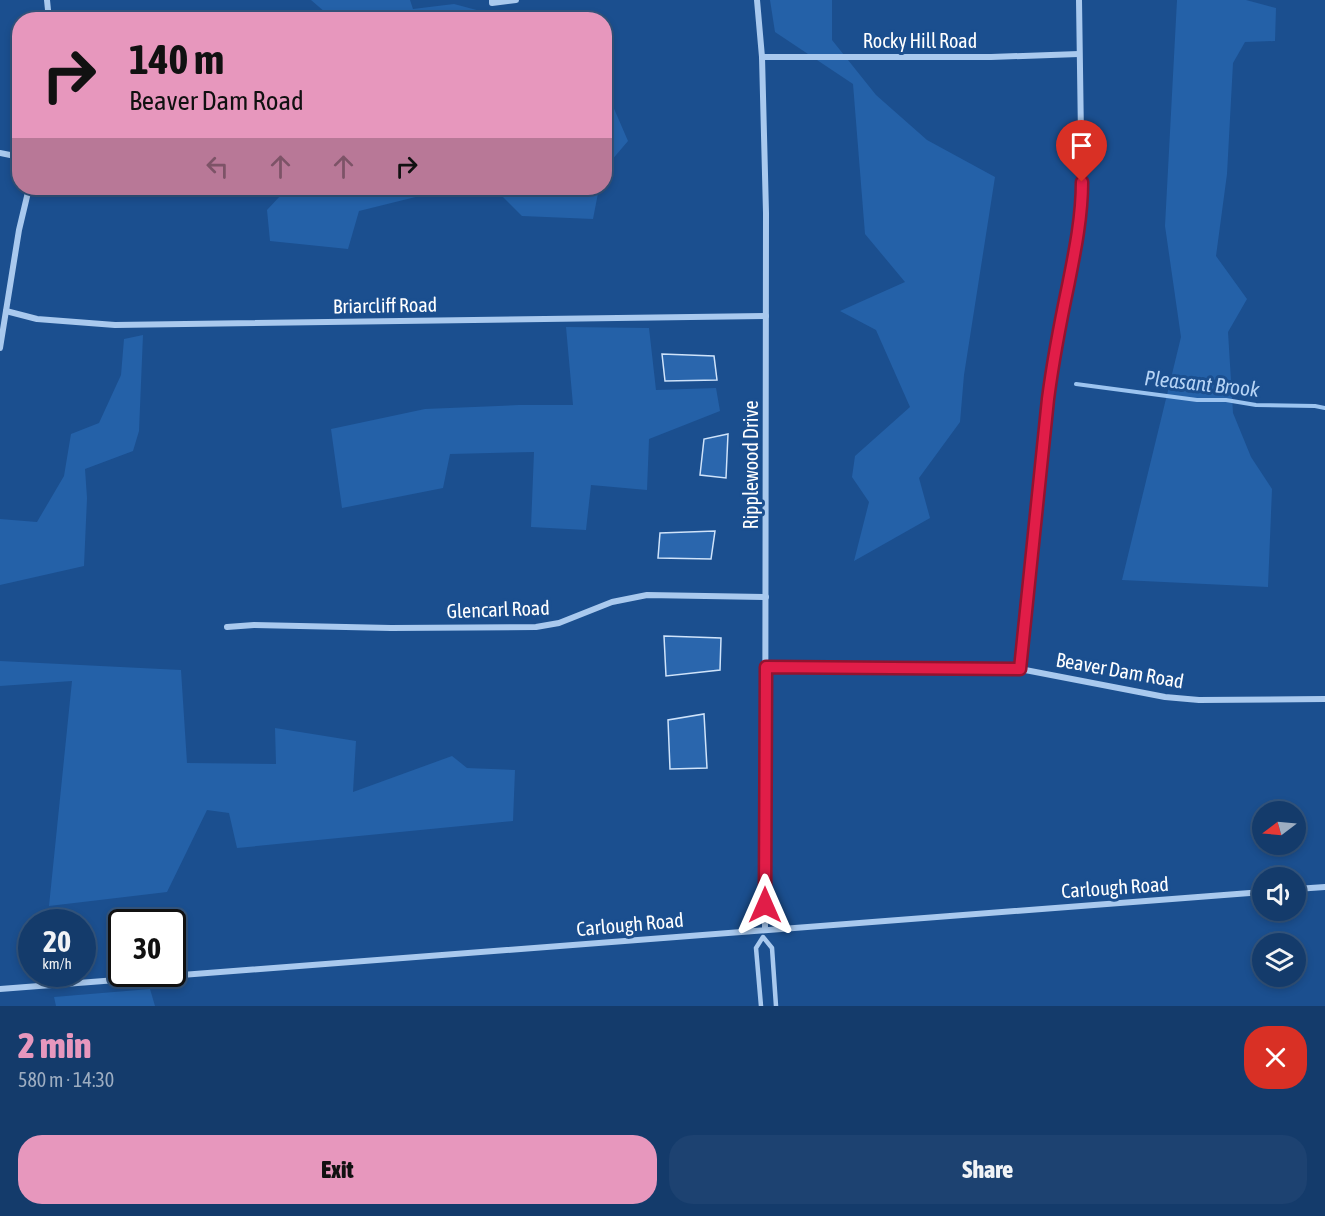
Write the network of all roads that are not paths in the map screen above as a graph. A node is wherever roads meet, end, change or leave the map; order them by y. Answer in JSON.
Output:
{"nodes":[{"id":1,"x":516,"y":0,"type":"edge"},
{"id":2,"x":758,"y":0,"type":"edge"},
{"id":3,"x":1079,"y":0,"type":"edge"},
{"id":4,"x":492,"y":2,"type":"edge"},
{"id":5,"x":1079,"y":54,"type":"junction"},
{"id":6,"x":762,"y":57,"type":"junction"},
{"id":7,"x":27,"y":195,"type":"edge"},
{"id":8,"x":6,"y":311,"type":"junction"},
{"id":9,"x":766,"y":316,"type":"junction"},
{"id":10,"x":0,"y":348,"type":"edge"},
{"id":11,"x":766,"y":597,"type":"junction"},
{"id":12,"x":227,"y":627,"type":"dead end"},
{"id":13,"x":766,"y":667,"type":"junction"},
{"id":14,"x":1020,"y":669,"type":"junction"},
{"id":15,"x":1325,"y":699,"type":"edge"},
{"id":16,"x":1325,"y":887,"type":"edge"},
{"id":17,"x":1306,"y":888,"type":"edge"},
{"id":18,"x":1252,"y":893,"type":"edge"},
{"id":19,"x":764,"y":933,"type":"junction"},
{"id":20,"x":0,"y":988,"type":"edge"},
{"id":21,"x":760,"y":1006,"type":"edge"},
{"id":22,"x":776,"y":1006,"type":"edge"}],
"edges":[{"from":1,"to":4,"type":"street"},
{"from":2,"to":6,"type":"street","name":"Ripplewood Drive"},
{"from":3,"to":5,"type":"street"},
{"from":5,"to":6,"type":"street","name":"Rocky Hill Road"},
{"from":5,"to":14,"type":"street"},
{"from":6,"to":9,"type":"street","name":"Ripplewood Drive"},
{"from":7,"to":8,"type":"street"},
{"from":8,"to":9,"type":"street","name":"Briarcliff Road"},
{"from":8,"to":10,"type":"street"},
{"from":9,"to":11,"type":"street","name":"Ripplewood Drive"},
{"from":11,"to":12,"type":"street","name":"Glencarl Road"},
{"from":11,"to":13,"type":"street","name":"Ripplewood Drive"},
{"from":13,"to":14,"type":"street","name":"Beaver Dam Road"},
{"from":13,"to":19,"type":"street","name":"Ripplewood Drive"},
{"from":14,"to":15,"type":"street","name":"Beaver Dam Road"},
{"from":16,"to":17,"type":"street"},
{"from":18,"to":19,"type":"street","name":"Carlough Road"},
{"from":19,"to":20,"type":"street","name":"Carlough Road"},
{"from":19,"to":21,"type":"lane"},
{"from":19,"to":22,"type":"lane"}]}
